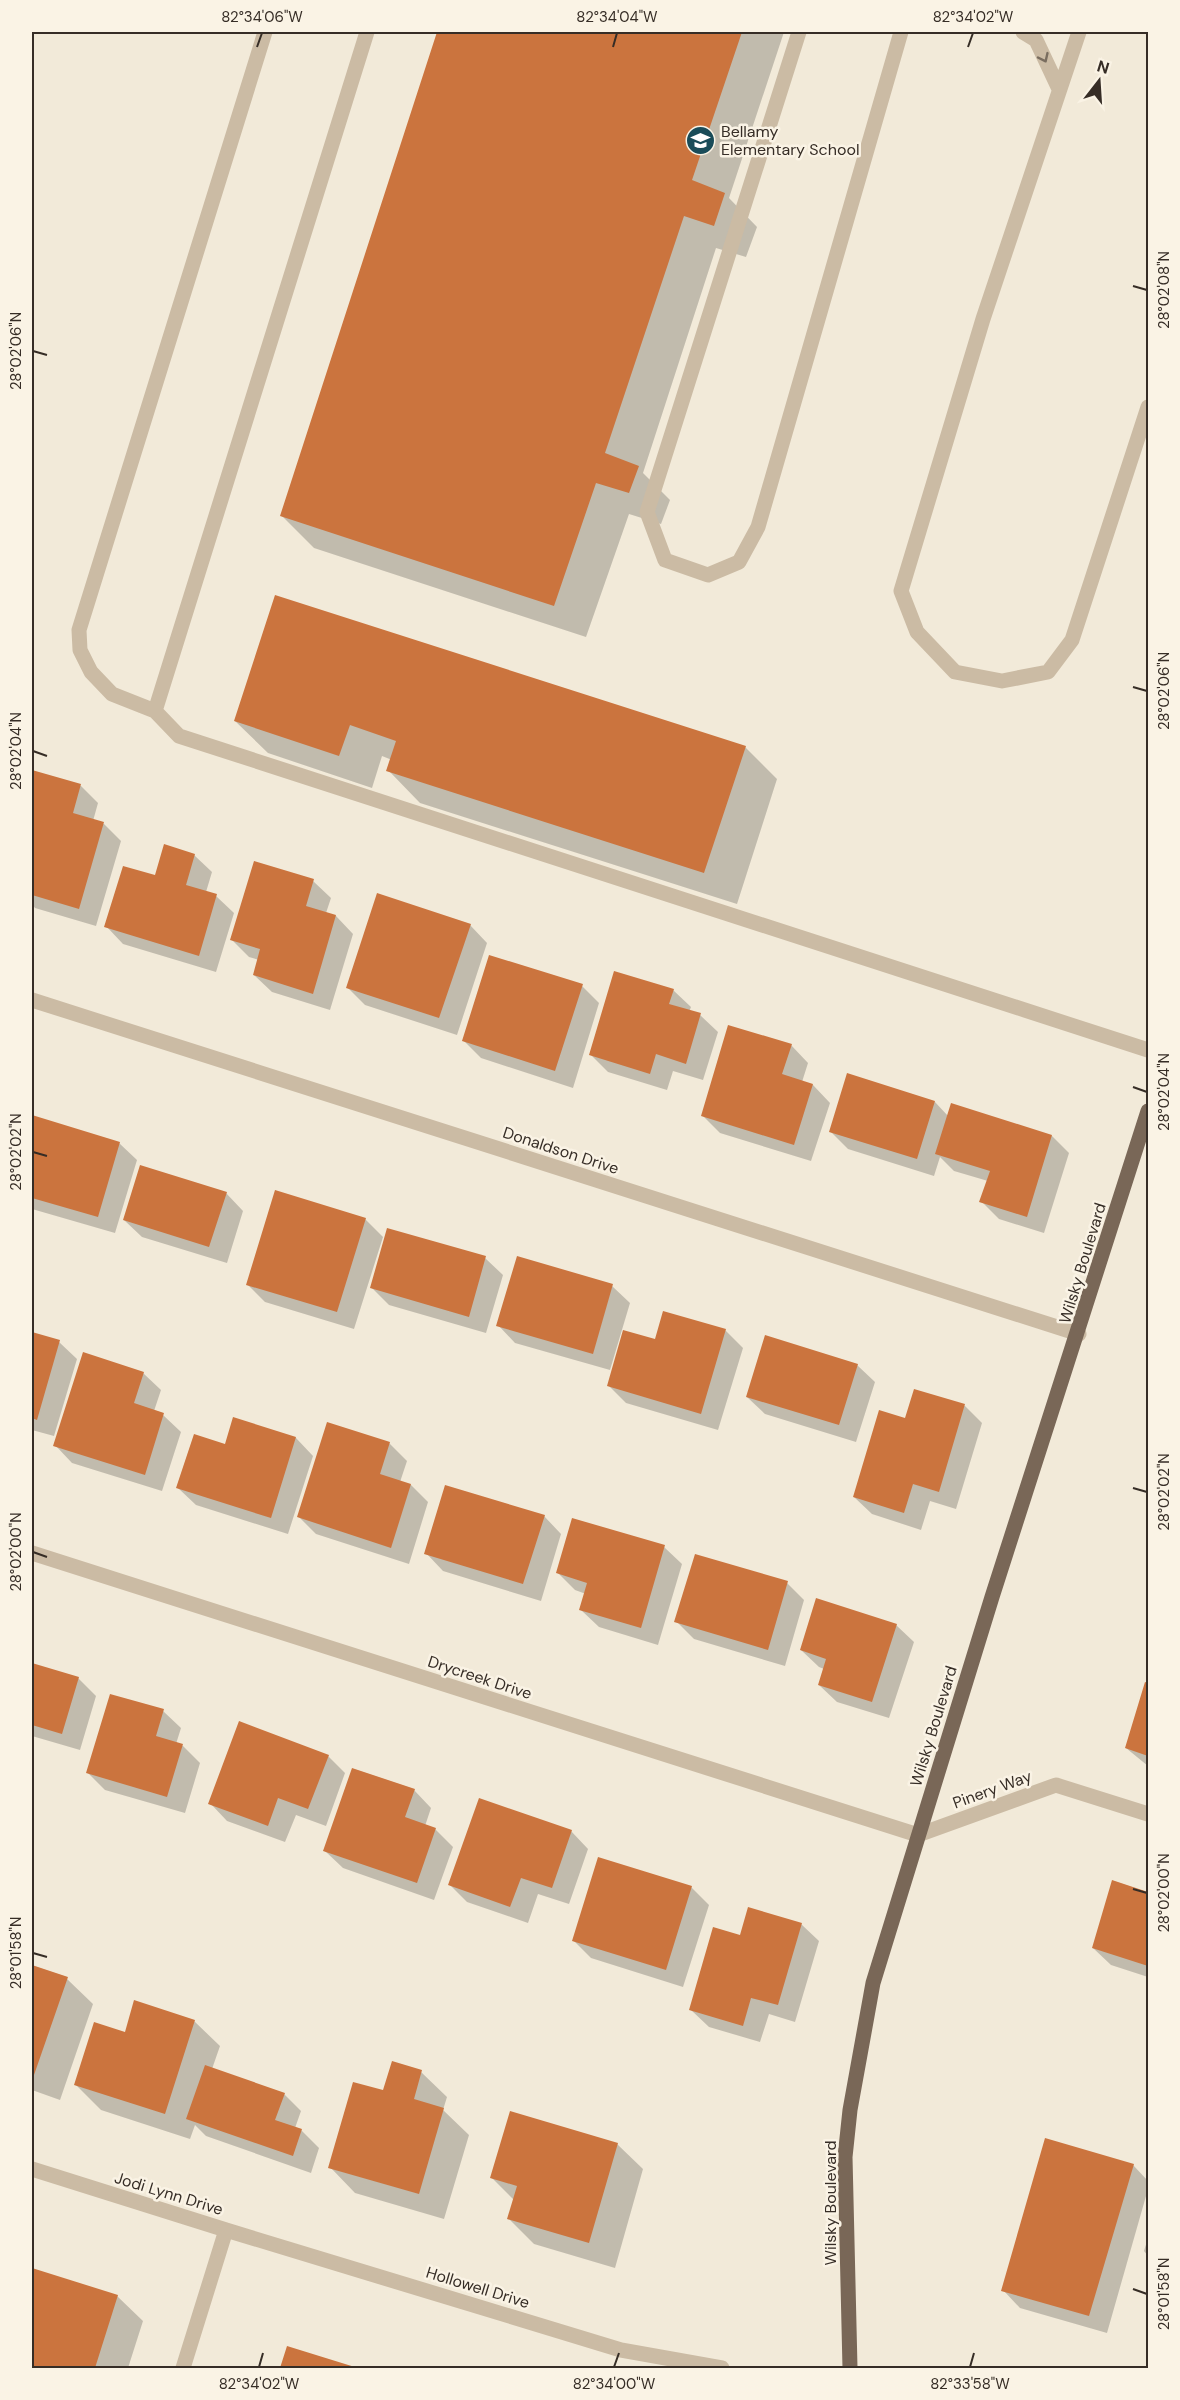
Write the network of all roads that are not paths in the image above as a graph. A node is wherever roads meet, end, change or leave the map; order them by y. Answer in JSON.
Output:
{"nodes":[{"id":1,"x":266,"y":32,"type":"edge"},
{"id":2,"x":367,"y":32,"type":"edge"},
{"id":3,"x":799,"y":32,"type":"edge"},
{"id":4,"x":901,"y":32,"type":"edge"},
{"id":5,"x":1023,"y":32,"type":"edge"},
{"id":6,"x":1079,"y":32,"type":"edge"},
{"id":7,"x":1059,"y":90,"type":"junction"},
{"id":8,"x":1149,"y":407,"type":"edge"},
{"id":9,"x":155,"y":711,"type":"junction"},
{"id":10,"x":32,"y":1000,"type":"edge"},
{"id":11,"x":1149,"y":1050,"type":"edge"},
{"id":12,"x":1149,"y":1111,"type":"edge"},
{"id":13,"x":1079,"y":1334,"type":"junction"},
{"id":14,"x":32,"y":1553,"type":"edge"},
{"id":15,"x":1149,"y":1814,"type":"edge"},
{"id":16,"x":918,"y":1835,"type":"junction"},
{"id":17,"x":32,"y":2169,"type":"edge"},
{"id":18,"x":226,"y":2229,"type":"junction"},
{"id":19,"x":183,"y":2368,"type":"edge"},
{"id":20,"x":722,"y":2368,"type":"edge"},
{"id":21,"x":850,"y":2368,"type":"edge"}],
"edges":[{"from":1,"to":9,"type":"street"},
{"from":2,"to":9,"type":"street"},
{"from":3,"to":4,"type":"street"},
{"from":5,"to":7,"type":"street","one_way":true},
{"from":6,"to":7,"type":"street"},
{"from":7,"to":8,"type":"street"},
{"from":9,"to":11,"type":"street"},
{"from":10,"to":13,"type":"street","name":"Donaldson Drive"},
{"from":12,"to":13,"type":"main road","name":"Wilsky Boulevard"},
{"from":13,"to":16,"type":"main road","name":"Wilsky Boulevard"},
{"from":14,"to":16,"type":"street","name":"Drycreek Drive"},
{"from":15,"to":16,"type":"street","name":"Pinery Way"},
{"from":16,"to":21,"type":"main road","name":"Wilsky Boulevard"},
{"from":17,"to":18,"type":"street","name":"Jodi Lynn Drive"},
{"from":18,"to":19,"type":"street","name":"Jodi Lynn Drive"},
{"from":18,"to":20,"type":"street","name":"Hollowell Drive"}]}
